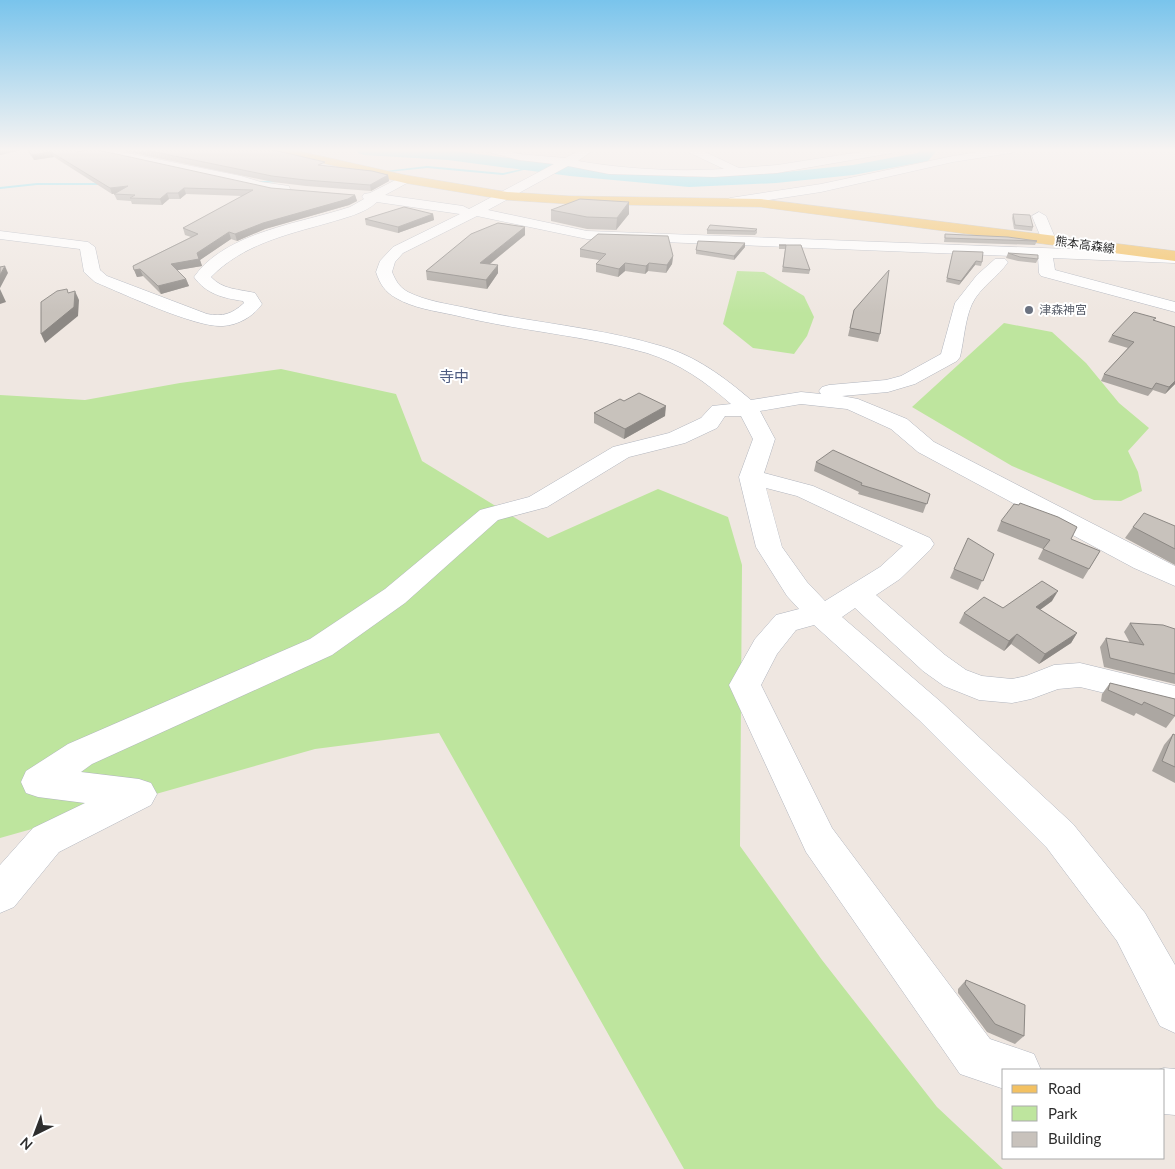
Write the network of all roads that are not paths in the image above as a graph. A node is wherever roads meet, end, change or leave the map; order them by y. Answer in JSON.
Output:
{"nodes":[{"id":1,"x":364,"y":205,"type":"edge"},
{"id":2,"x":425,"y":205,"type":"edge"},
{"id":3,"x":489,"y":205,"type":"edge"},
{"id":4,"x":775,"y":205,"type":"edge"},
{"id":5,"x":463,"y":210,"type":"dead end"},
{"id":6,"x":481,"y":213,"type":"dead end"},
{"id":7,"x":1039,"y":216,"type":"dead end"},
{"id":8,"x":0,"y":235,"type":"edge"},
{"id":9,"x":1047,"y":246,"type":"junction"},
{"id":10,"x":975,"y":249,"type":"junction"},
{"id":11,"x":1175,"y":257,"type":"edge"},
{"id":12,"x":1000,"y":262,"type":"junction"},
{"id":13,"x":1047,"y":273,"type":"junction"},
{"id":14,"x":1175,"y":307,"type":"edge"},
{"id":15,"x":801,"y":398,"type":"junction"},
{"id":16,"x":747,"y":407,"type":"junction"},
{"id":17,"x":751,"y":477,"type":"junction"},
{"id":18,"x":1175,"y":577,"type":"edge"},
{"id":19,"x":857,"y":594,"type":"junction"},
{"id":20,"x":820,"y":614,"type":"junction"},
{"id":21,"x":1175,"y":698,"type":"edge"},
{"id":22,"x":0,"y":894,"type":"edge"},
{"id":23,"x":1175,"y":1011,"type":"edge"},
{"id":24,"x":1014,"y":1069,"type":"edge"}],
"edges":[{"from":1,"to":8,"type":"street"},
{"from":2,"to":5,"type":"street"},
{"from":3,"to":16,"type":"street"},
{"from":4,"to":9,"type":"main road","name":"熊本高森線"},
{"from":6,"to":10,"type":"street"},
{"from":7,"to":9,"type":"street"},
{"from":9,"to":10,"type":"street"},
{"from":9,"to":11,"type":"street"},
{"from":9,"to":13,"type":"street"},
{"from":10,"to":12,"type":"street"},
{"from":12,"to":13,"type":"street"},
{"from":12,"to":15,"type":"street"},
{"from":13,"to":14,"type":"street"},
{"from":15,"to":16,"type":"street"},
{"from":15,"to":18,"type":"street"},
{"from":16,"to":17,"type":"street"},
{"from":16,"to":22,"type":"street"},
{"from":17,"to":19,"type":"street"},
{"from":17,"to":20,"type":"street"},
{"from":19,"to":20,"type":"street"},
{"from":19,"to":21,"type":"street"},
{"from":20,"to":23,"type":"street"},
{"from":20,"to":24,"type":"street"}]}
